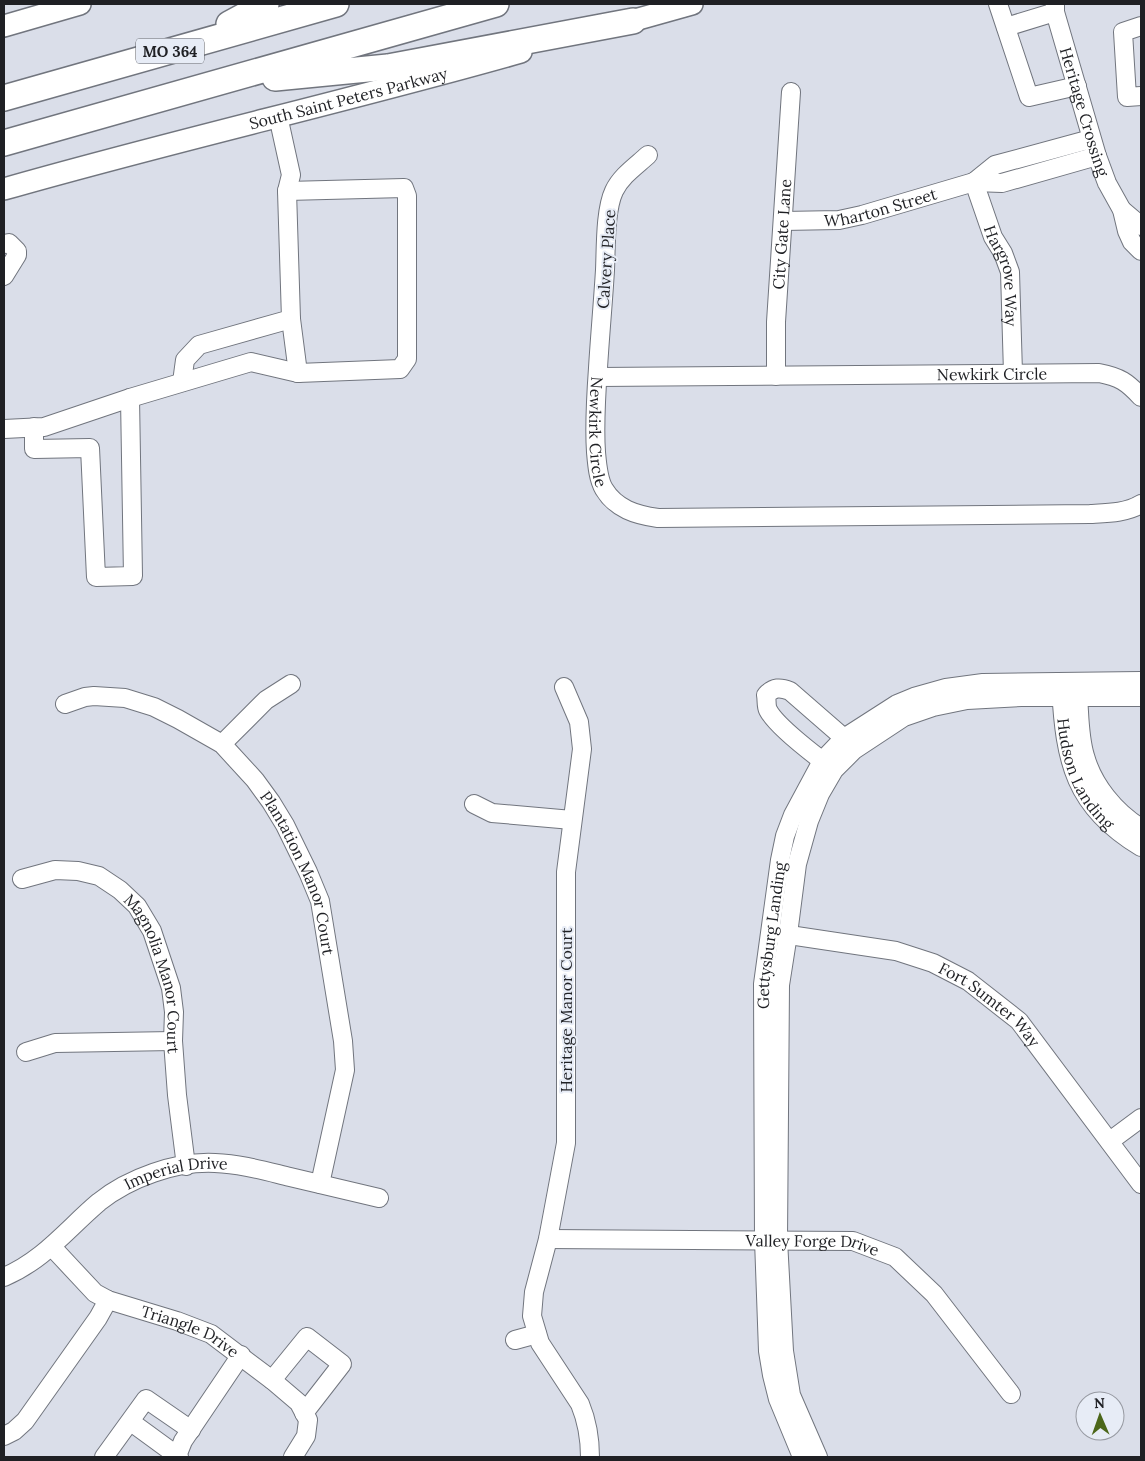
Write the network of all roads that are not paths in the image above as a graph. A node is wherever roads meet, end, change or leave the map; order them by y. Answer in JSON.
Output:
{"nodes":[{"id":1,"x":80,"y":4,"type":"edge"},
{"id":2,"x":266,"y":4,"type":"edge"},
{"id":3,"x":336,"y":4,"type":"edge"},
{"id":4,"x":496,"y":4,"type":"edge"},
{"id":5,"x":692,"y":4,"type":"edge"},
{"id":6,"x":998,"y":4,"type":"edge"},
{"id":7,"x":1052,"y":6,"type":"edge"},
{"id":8,"x":50,"y":8,"type":"edge"},
{"id":9,"x":633,"y":21,"type":"junction"},
{"id":10,"x":4,"y":26,"type":"edge"},
{"id":11,"x":1141,"y":26,"type":"edge"},
{"id":12,"x":1006,"y":27,"type":"junction"},
{"id":13,"x":186,"y":46,"type":"junction"},
{"id":14,"x":206,"y":86,"type":"junction"},
{"id":15,"x":1077,"y":86,"type":"junction"},
{"id":16,"x":790,"y":92,"type":"dead end"},
{"id":17,"x":1141,"y":96,"type":"edge"},
{"id":18,"x":4,"y":98,"type":"edge"},
{"id":19,"x":278,"y":116,"type":"junction"},
{"id":20,"x":4,"y":143,"type":"edge"},
{"id":21,"x":1094,"y":148,"type":"junction"},
{"id":22,"x":648,"y":155,"type":"dead end"},
{"id":23,"x":974,"y":182,"type":"junction"},
{"id":24,"x":4,"y":189,"type":"edge"},
{"id":25,"x":287,"y":191,"type":"junction"},
{"id":26,"x":1122,"y":210,"type":"junction"},
{"id":27,"x":782,"y":221,"type":"junction"},
{"id":28,"x":1141,"y":226,"type":"edge"},
{"id":29,"x":6,"y":243,"type":"edge"},
{"id":30,"x":1141,"y":251,"type":"edge"},
{"id":31,"x":4,"y":276,"type":"edge"},
{"id":32,"x":291,"y":319,"type":"junction"},
{"id":33,"x":298,"y":373,"type":"junction"},
{"id":34,"x":1013,"y":373,"type":"junction"},
{"id":35,"x":776,"y":376,"type":"junction"},
{"id":36,"x":598,"y":377,"type":"junction"},
{"id":37,"x":182,"y":382,"type":"junction"},
{"id":38,"x":130,"y":398,"type":"junction"},
{"id":39,"x":1141,"y":398,"type":"edge"},
{"id":40,"x":39,"y":427,"type":"junction"},
{"id":41,"x":4,"y":429,"type":"edge"},
{"id":42,"x":1141,"y":504,"type":"edge"},
{"id":43,"x":1141,"y":681,"type":"edge"},
{"id":44,"x":290,"y":684,"type":"dead end"},
{"id":45,"x":564,"y":687,"type":"dead end"},
{"id":46,"x":1069,"y":690,"type":"junction"},
{"id":47,"x":1141,"y":697,"type":"edge"},
{"id":48,"x":65,"y":704,"type":"dead end"},
{"id":49,"x":222,"y":744,"type":"junction"},
{"id":50,"x":849,"y":744,"type":"junction"},
{"id":51,"x":828,"y":766,"type":"junction"},
{"id":52,"x":474,"y":804,"type":"dead end"},
{"id":53,"x":572,"y":820,"type":"junction"},
{"id":54,"x":1141,"y":828,"type":"edge"},
{"id":55,"x":1141,"y":847,"type":"edge"},
{"id":56,"x":22,"y":879,"type":"dead end"},
{"id":57,"x":780,"y":933,"type":"junction"},
{"id":58,"x":174,"y":1041,"type":"junction"},
{"id":59,"x":26,"y":1052,"type":"dead end"},
{"id":60,"x":1141,"y":1118,"type":"edge"},
{"id":61,"x":1110,"y":1141,"type":"junction"},
{"id":62,"x":186,"y":1166,"type":"junction"},
{"id":63,"x":320,"y":1184,"type":"junction"},
{"id":64,"x":1141,"y":1184,"type":"edge"},
{"id":65,"x":379,"y":1198,"type":"dead end"},
{"id":66,"x":548,"y":1239,"type":"junction"},
{"id":67,"x":771,"y":1240,"type":"junction"},
{"id":68,"x":52,"y":1247,"type":"junction"},
{"id":69,"x":4,"y":1277,"type":"edge"},
{"id":70,"x":108,"y":1300,"type":"junction"},
{"id":71,"x":537,"y":1334,"type":"junction"},
{"id":72,"x":515,"y":1340,"type":"dead end"},
{"id":73,"x":241,"y":1356,"type":"junction"},
{"id":74,"x":272,"y":1380,"type":"junction"},
{"id":75,"x":1011,"y":1394,"type":"dead end"},
{"id":76,"x":304,"y":1413,"type":"junction"},
{"id":77,"x":131,"y":1422,"type":"junction"},
{"id":78,"x":191,"y":1430,"type":"junction"},
{"id":79,"x":4,"y":1436,"type":"edge"},
{"id":80,"x":301,"y":1450,"type":"edge"},
{"id":81,"x":104,"y":1457,"type":"edge"},
{"id":82,"x":178,"y":1457,"type":"edge"},
{"id":83,"x":590,"y":1457,"type":"edge"},
{"id":84,"x":802,"y":1457,"type":"edge"},
{"id":85,"x":818,"y":1457,"type":"edge"}],
"edges":[{"from":1,"to":8,"type":"main road"},
{"from":2,"to":13,"type":"highway"},
{"from":3,"to":13,"type":"highway","number":"MO 364"},
{"from":4,"to":14,"type":"highway","number":"MO 364"},
{"from":5,"to":9,"type":"main road","name":"South Saint Peters Parkway"},
{"from":6,"to":12,"type":"street"},
{"from":7,"to":12,"type":"street"},
{"from":7,"to":15,"type":"street","name":"Heritage Crossing"},
{"from":8,"to":10,"type":"main road"},
{"from":9,"to":14,"type":"highway"},
{"from":9,"to":19,"type":"main road","name":"South Saint Peters Parkway"},
{"from":11,"to":17,"type":"street"},
{"from":12,"to":15,"type":"street"},
{"from":13,"to":18,"type":"highway","number":"MO 364"},
{"from":14,"to":20,"type":"highway","number":"MO 364"},
{"from":15,"to":21,"type":"street","name":"Heritage Crossing"},
{"from":16,"to":27,"type":"street","name":"City Gate Lane"},
{"from":19,"to":24,"type":"main road","name":"South Saint Peters Parkway"},
{"from":19,"to":25,"type":"street"},
{"from":21,"to":23,"type":"street","name":"Wharton Street"},
{"from":21,"to":26,"type":"street","name":"Heritage Crossing"},
{"from":22,"to":36,"type":"street","name":"Calvery Place"},
{"from":23,"to":27,"type":"street","name":"Wharton Street"},
{"from":23,"to":34,"type":"street","name":"Hargrove Way"},
{"from":25,"to":32,"type":"street"},
{"from":25,"to":33,"type":"street"},
{"from":26,"to":28,"type":"street","name":"Heritage Crossing"},
{"from":26,"to":30,"type":"street","name":"Heritage Crossing"},
{"from":27,"to":35,"type":"street","name":"City Gate Lane"},
{"from":29,"to":31,"type":"street"},
{"from":32,"to":33,"type":"street"},
{"from":32,"to":37,"type":"street"},
{"from":33,"to":37,"type":"street"},
{"from":34,"to":35,"type":"street","name":"Newkirk Circle"},
{"from":34,"to":39,"type":"street","name":"Newkirk Circle"},
{"from":35,"to":36,"type":"street","name":"Newkirk Circle"},
{"from":36,"to":42,"type":"street","name":"Newkirk Circle"},
{"from":37,"to":38,"type":"street"},
{"from":38,"to":40,"type":"street"},
{"from":38,"to":40,"type":"street"},
{"from":40,"to":41,"type":"street"},
{"from":43,"to":46,"type":"street","name":"Gettysburg Landing"},
{"from":44,"to":49,"type":"street"},
{"from":45,"to":53,"type":"street","name":"Heritage Manor Court"},
{"from":46,"to":47,"type":"street","name":"Gettysburg Landing"},
{"from":46,"to":50,"type":"street","name":"Gettysburg Landing"},
{"from":46,"to":54,"type":"street","name":"Hudson Landing"},
{"from":46,"to":55,"type":"street","name":"Hudson Landing"},
{"from":48,"to":49,"type":"street","name":"Plantation Manor Court"},
{"from":49,"to":63,"type":"street","name":"Plantation Manor Court"},
{"from":50,"to":51,"type":"street","name":"Gettysburg Landing"},
{"from":50,"to":51,"type":"street"},
{"from":51,"to":57,"type":"street","name":"Gettysburg Landing"},
{"from":52,"to":53,"type":"street"},
{"from":53,"to":66,"type":"street","name":"Heritage Manor Court"},
{"from":56,"to":58,"type":"street","name":"Magnolia Manor Court"},
{"from":57,"to":61,"type":"street","name":"Fort Sumter Way"},
{"from":57,"to":67,"type":"street","name":"Gettysburg Landing"},
{"from":58,"to":59,"type":"street"},
{"from":58,"to":62,"type":"street","name":"Magnolia Manor Court"},
{"from":60,"to":61,"type":"street"},
{"from":61,"to":64,"type":"street","name":"Fort Sumter Way"},
{"from":62,"to":63,"type":"street","name":"Imperial Drive"},
{"from":62,"to":68,"type":"street","name":"Imperial Drive"},
{"from":63,"to":65,"type":"street","name":"Imperial Drive"},
{"from":66,"to":67,"type":"street","name":"Valley Forge Drive"},
{"from":66,"to":71,"type":"street","name":"Heritage Manor Court"},
{"from":67,"to":75,"type":"street","name":"Valley Forge Drive"},
{"from":67,"to":84,"type":"street","name":"Gettysburg Landing"},
{"from":67,"to":85,"type":"street","name":"Gettysburg Landing"},
{"from":68,"to":69,"type":"street","name":"Imperial Drive"},
{"from":68,"to":70,"type":"street","name":"Triangle Drive"},
{"from":70,"to":73,"type":"street","name":"Triangle Drive"},
{"from":70,"to":79,"type":"street"},
{"from":71,"to":72,"type":"street"},
{"from":71,"to":83,"type":"street","name":"Heritage Manor Court"},
{"from":73,"to":74,"type":"street","name":"Triangle Drive"},
{"from":73,"to":78,"type":"street"},
{"from":74,"to":76,"type":"street","name":"Triangle Drive"},
{"from":74,"to":76,"type":"street"},
{"from":76,"to":80,"type":"street"},
{"from":77,"to":78,"type":"street"},
{"from":77,"to":81,"type":"street"},
{"from":77,"to":82,"type":"street"},
{"from":78,"to":82,"type":"street"}]}
